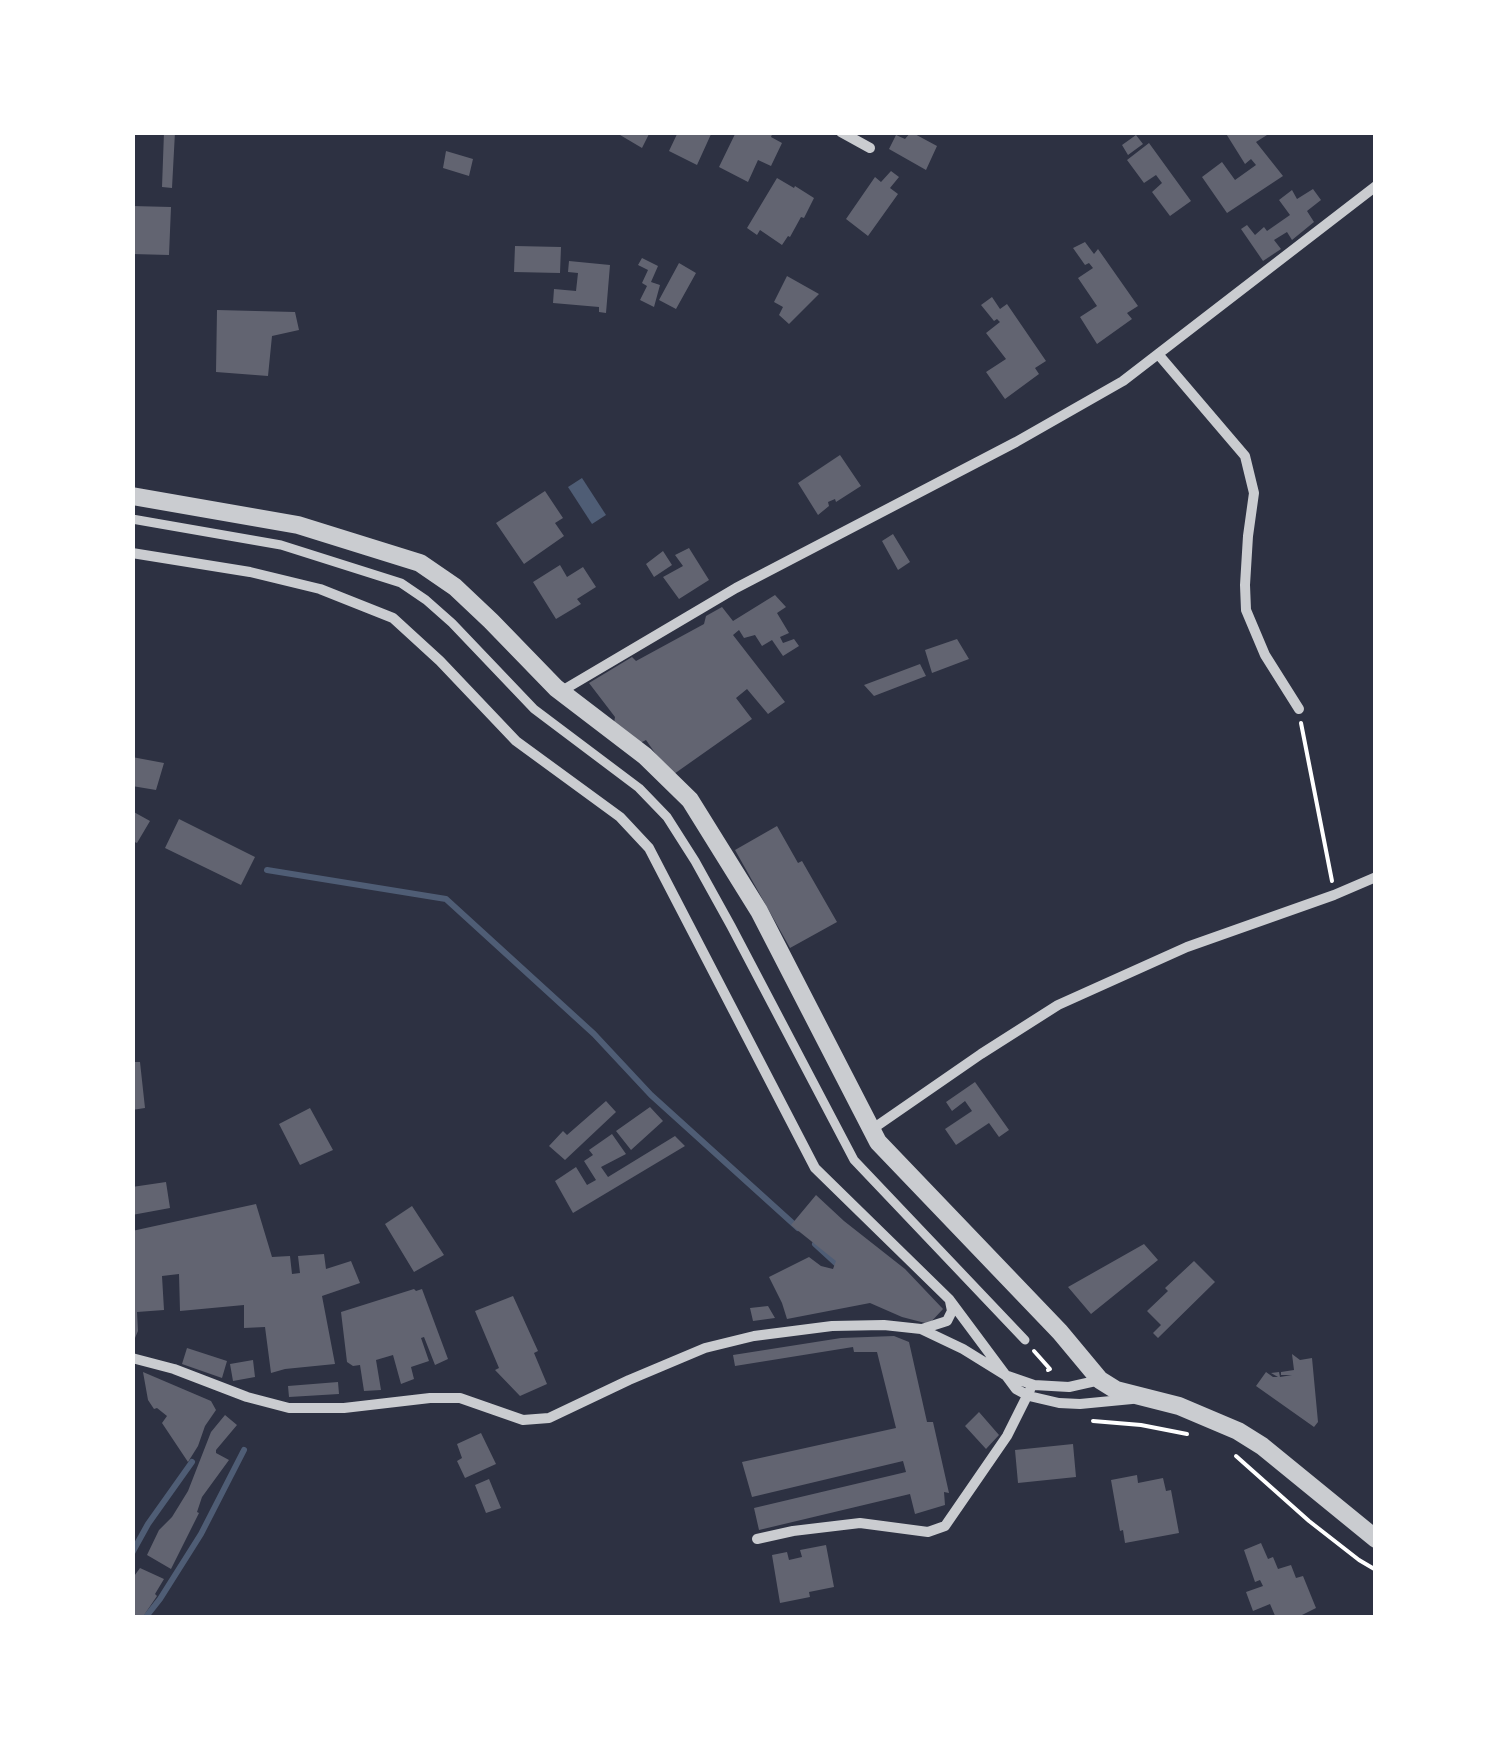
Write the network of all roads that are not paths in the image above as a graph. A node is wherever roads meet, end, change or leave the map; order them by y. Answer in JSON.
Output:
{"nodes":[{"id":1,"x":841,"y":132,"type":"edge"},
{"id":2,"x":870,"y":148,"type":"dead end"},
{"id":3,"x":1376,"y":186,"type":"edge"},
{"id":4,"x":1158,"y":354,"type":"junction"},
{"id":5,"x":132,"y":496,"type":"edge"},
{"id":6,"x":132,"y":519,"type":"edge"},
{"id":7,"x":132,"y":553,"type":"edge"},
{"id":8,"x":560,"y":692,"type":"junction"},
{"id":9,"x":1298,"y":708,"type":"road end"},
{"id":10,"x":1376,"y":877,"type":"edge"},
{"id":11,"x":871,"y":1130,"type":"junction"},
{"id":12,"x":950,"y":1300,"type":"junction"},
{"id":13,"x":922,"y":1330,"type":"junction"},
{"id":14,"x":1025,"y":1340,"type":"road end"},
{"id":15,"x":132,"y":1358,"type":"edge"},
{"id":16,"x":1005,"y":1375,"type":"junction"},
{"id":17,"x":1100,"y":1380,"type":"junction"},
{"id":18,"x":1030,"y":1390,"type":"junction"},
{"id":19,"x":1143,"y":1398,"type":"junction"},
{"id":20,"x":1376,"y":1539,"type":"edge"},
{"id":21,"x":758,"y":1540,"type":"dead end"}],
"edges":[{"from":1,"to":2,"type":"street"},
{"from":3,"to":4,"type":"street"},
{"from":4,"to":8,"type":"street"},
{"from":4,"to":9,"type":"street"},
{"from":5,"to":8,"type":"street"},
{"from":6,"to":14,"type":"street"},
{"from":7,"to":12,"type":"street"},
{"from":8,"to":11,"type":"street"},
{"from":10,"to":11,"type":"street"},
{"from":11,"to":17,"type":"street"},
{"from":12,"to":13,"type":"street"},
{"from":12,"to":16,"type":"street"},
{"from":13,"to":15,"type":"street"},
{"from":13,"to":16,"type":"street"},
{"from":16,"to":18,"type":"street"},
{"from":17,"to":18,"type":"street"},
{"from":17,"to":19,"type":"street"},
{"from":18,"to":19,"type":"street"},
{"from":18,"to":21,"type":"street"},
{"from":19,"to":20,"type":"street"}]}
